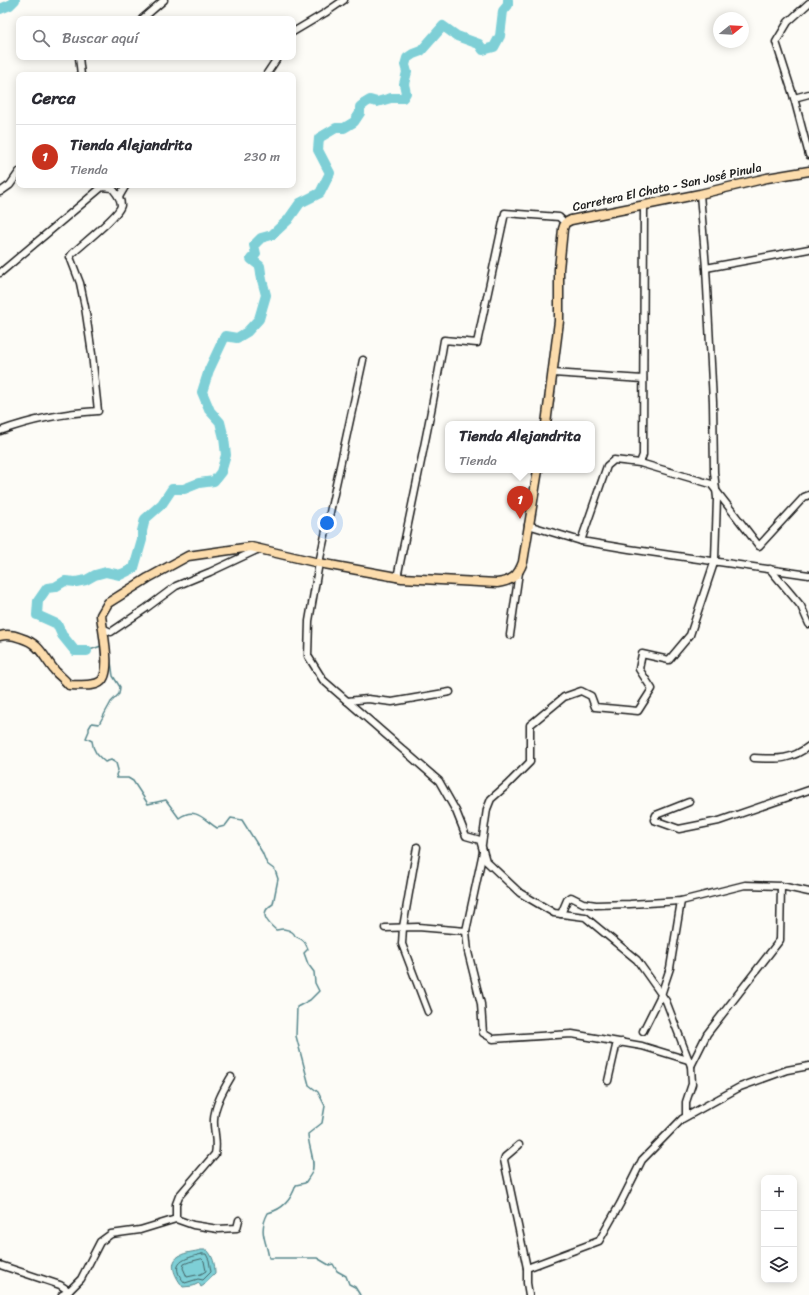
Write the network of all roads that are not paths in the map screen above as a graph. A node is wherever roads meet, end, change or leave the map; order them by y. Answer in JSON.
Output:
{"nodes":[{"id":1,"x":164,"y":0,"type":"edge"},
{"id":2,"x":344,"y":0,"type":"edge"},
{"id":3,"x":809,"y":3,"type":"edge"},
{"id":4,"x":145,"y":16,"type":"edge"},
{"id":5,"x":296,"y":30,"type":"edge"},
{"id":6,"x":79,"y":60,"type":"edge"},
{"id":7,"x":276,"y":60,"type":"edge"},
{"id":8,"x":81,"y":72,"type":"edge"},
{"id":9,"x":268,"y":72,"type":"edge"},
{"id":10,"x":809,"y":94,"type":"edge"},
{"id":11,"x":794,"y":98,"type":"junction"},
{"id":12,"x":809,"y":155,"type":"edge"},
{"id":13,"x":809,"y":171,"type":"edge"},
{"id":14,"x":16,"y":176,"type":"edge"},
{"id":15,"x":101,"y":188,"type":"edge"},
{"id":16,"x":112,"y":188,"type":"edge"},
{"id":17,"x":124,"y":188,"type":"edge"},
{"id":18,"x":0,"y":192,"type":"edge"},
{"id":19,"x":700,"y":194,"type":"junction"},
{"id":20,"x":119,"y":197,"type":"junction"},
{"id":21,"x":644,"y":206,"type":"junction"},
{"id":22,"x":565,"y":222,"type":"junction"},
{"id":23,"x":809,"y":249,"type":"edge"},
{"id":24,"x":706,"y":268,"type":"junction"},
{"id":25,"x":0,"y":273,"type":"edge"},
{"id":26,"x":362,"y":360,"type":"dead end"},
{"id":27,"x":552,"y":373,"type":"junction"},
{"id":28,"x":643,"y":379,"type":"junction"},
{"id":29,"x":546,"y":421,"type":"edge"},
{"id":30,"x":0,"y":431,"type":"edge"},
{"id":31,"x":640,"y":463,"type":"junction"},
{"id":32,"x":537,"y":473,"type":"edge"},
{"id":33,"x":716,"y":490,"type":"junction"},
{"id":34,"x":809,"y":495,"type":"edge"},
{"id":35,"x":528,"y":525,"type":"junction"},
{"id":36,"x":581,"y":541,"type":"junction"},
{"id":37,"x":259,"y":549,"type":"junction"},
{"id":38,"x":715,"y":560,"type":"junction"},
{"id":39,"x":319,"y":564,"type":"junction"},
{"id":40,"x":770,"y":569,"type":"junction"},
{"id":41,"x":520,"y":572,"type":"junction"},
{"id":42,"x":809,"y":575,"type":"edge"},
{"id":43,"x":397,"y":578,"type":"junction"},
{"id":44,"x":809,"y":624,"type":"edge"},
{"id":45,"x":103,"y":632,"type":"junction"},
{"id":46,"x":510,"y":635,"type":"dead end"},
{"id":47,"x":0,"y":636,"type":"edge"},
{"id":48,"x":450,"y":692,"type":"dead end"},
{"id":49,"x":348,"y":701,"type":"junction"},
{"id":50,"x":809,"y":746,"type":"edge"},
{"id":51,"x":754,"y":758,"type":"dead end"},
{"id":52,"x":809,"y":790,"type":"edge"},
{"id":53,"x":689,"y":802,"type":"dead end"},
{"id":54,"x":417,"y":848,"type":"dead end"},
{"id":55,"x":483,"y":849,"type":"junction"},
{"id":56,"x":781,"y":886,"type":"junction"},
{"id":57,"x":809,"y":892,"type":"edge"},
{"id":58,"x":681,"y":902,"type":"junction"},
{"id":59,"x":561,"y":914,"type":"junction"},
{"id":60,"x":403,"y":927,"type":"junction"},
{"id":61,"x":385,"y":928,"type":"dead end"},
{"id":62,"x":466,"y":931,"type":"junction"},
{"id":63,"x":661,"y":995,"type":"junction"},
{"id":64,"x":428,"y":1012,"type":"dead end"},
{"id":65,"x":643,"y":1031,"type":"dead end"},
{"id":66,"x":622,"y":1042,"type":"junction"},
{"id":67,"x":689,"y":1063,"type":"junction"},
{"id":68,"x":809,"y":1066,"type":"edge"},
{"id":69,"x":231,"y":1077,"type":"dead end"},
{"id":70,"x":608,"y":1081,"type":"dead end"},
{"id":71,"x":686,"y":1116,"type":"junction"},
{"id":72,"x":519,"y":1145,"type":"dead end"},
{"id":73,"x":176,"y":1219,"type":"junction"},
{"id":74,"x":239,"y":1220,"type":"dead end"},
{"id":75,"x":0,"y":1265,"type":"edge"},
{"id":76,"x":527,"y":1268,"type":"junction"},
{"id":77,"x":69,"y":1292,"type":"junction"},
{"id":78,"x":62,"y":1295,"type":"edge"},
{"id":79,"x":529,"y":1295,"type":"edge"}],
"edges":[{"from":1,"to":4,"type":"street"},
{"from":2,"to":5,"type":"street"},
{"from":3,"to":11,"type":"street"},
{"from":6,"to":8,"type":"street"},
{"from":7,"to":9,"type":"street"},
{"from":10,"to":11,"type":"street"},
{"from":11,"to":12,"type":"street"},
{"from":13,"to":19,"type":"main road","name":"Carretera El Chato - San José Pinula"},
{"from":14,"to":18,"type":"street"},
{"from":15,"to":25,"type":"street"},
{"from":16,"to":20,"type":"street"},
{"from":17,"to":20,"type":"street"},
{"from":19,"to":21,"type":"main road","name":"Carretera El Chato - San José Pinula"},
{"from":19,"to":24,"type":"street"},
{"from":20,"to":30,"type":"street"},
{"from":21,"to":22,"type":"main road","name":"Carretera El Chato - San José Pinula"},
{"from":21,"to":28,"type":"street"},
{"from":22,"to":27,"type":"main road","name":"Carretera El Chato - San José Pinula"},
{"from":22,"to":43,"type":"street"},
{"from":23,"to":24,"type":"street"},
{"from":24,"to":33,"type":"street"},
{"from":26,"to":39,"type":"street"},
{"from":27,"to":28,"type":"street"},
{"from":27,"to":29,"type":"main road","name":"Carretera El Chato - San José Pinula"},
{"from":28,"to":31,"type":"street"},
{"from":31,"to":33,"type":"street"},
{"from":31,"to":36,"type":"street"},
{"from":32,"to":35,"type":"main road"},
{"from":33,"to":34,"type":"street"},
{"from":33,"to":38,"type":"street"},
{"from":35,"to":36,"type":"street"},
{"from":35,"to":41,"type":"main road"},
{"from":36,"to":38,"type":"street"},
{"from":37,"to":39,"type":"main road"},
{"from":37,"to":45,"type":"street"},
{"from":37,"to":45,"type":"main road"},
{"from":38,"to":40,"type":"street"},
{"from":38,"to":55,"type":"street"},
{"from":39,"to":43,"type":"main road"},
{"from":39,"to":49,"type":"street"},
{"from":40,"to":42,"type":"street"},
{"from":40,"to":44,"type":"street"},
{"from":41,"to":43,"type":"main road"},
{"from":41,"to":46,"type":"street"},
{"from":45,"to":47,"type":"main road"},
{"from":48,"to":49,"type":"street"},
{"from":49,"to":55,"type":"street"},
{"from":50,"to":51,"type":"street"},
{"from":52,"to":53,"type":"street"},
{"from":54,"to":60,"type":"street"},
{"from":55,"to":59,"type":"street"},
{"from":55,"to":62,"type":"street"},
{"from":56,"to":57,"type":"street"},
{"from":56,"to":58,"type":"street"},
{"from":56,"to":67,"type":"street"},
{"from":58,"to":59,"type":"street"},
{"from":58,"to":63,"type":"street"},
{"from":59,"to":63,"type":"street"},
{"from":60,"to":61,"type":"street"},
{"from":60,"to":62,"type":"street"},
{"from":60,"to":64,"type":"street"},
{"from":62,"to":66,"type":"street"},
{"from":63,"to":65,"type":"street"},
{"from":63,"to":67,"type":"street"},
{"from":66,"to":67,"type":"street"},
{"from":66,"to":70,"type":"street"},
{"from":67,"to":71,"type":"street"},
{"from":68,"to":71,"type":"street"},
{"from":69,"to":73,"type":"street"},
{"from":71,"to":76,"type":"street"},
{"from":72,"to":76,"type":"street"},
{"from":73,"to":74,"type":"street"},
{"from":73,"to":77,"type":"street"},
{"from":75,"to":77,"type":"street"},
{"from":76,"to":79,"type":"street"},
{"from":77,"to":78,"type":"street"}]}
